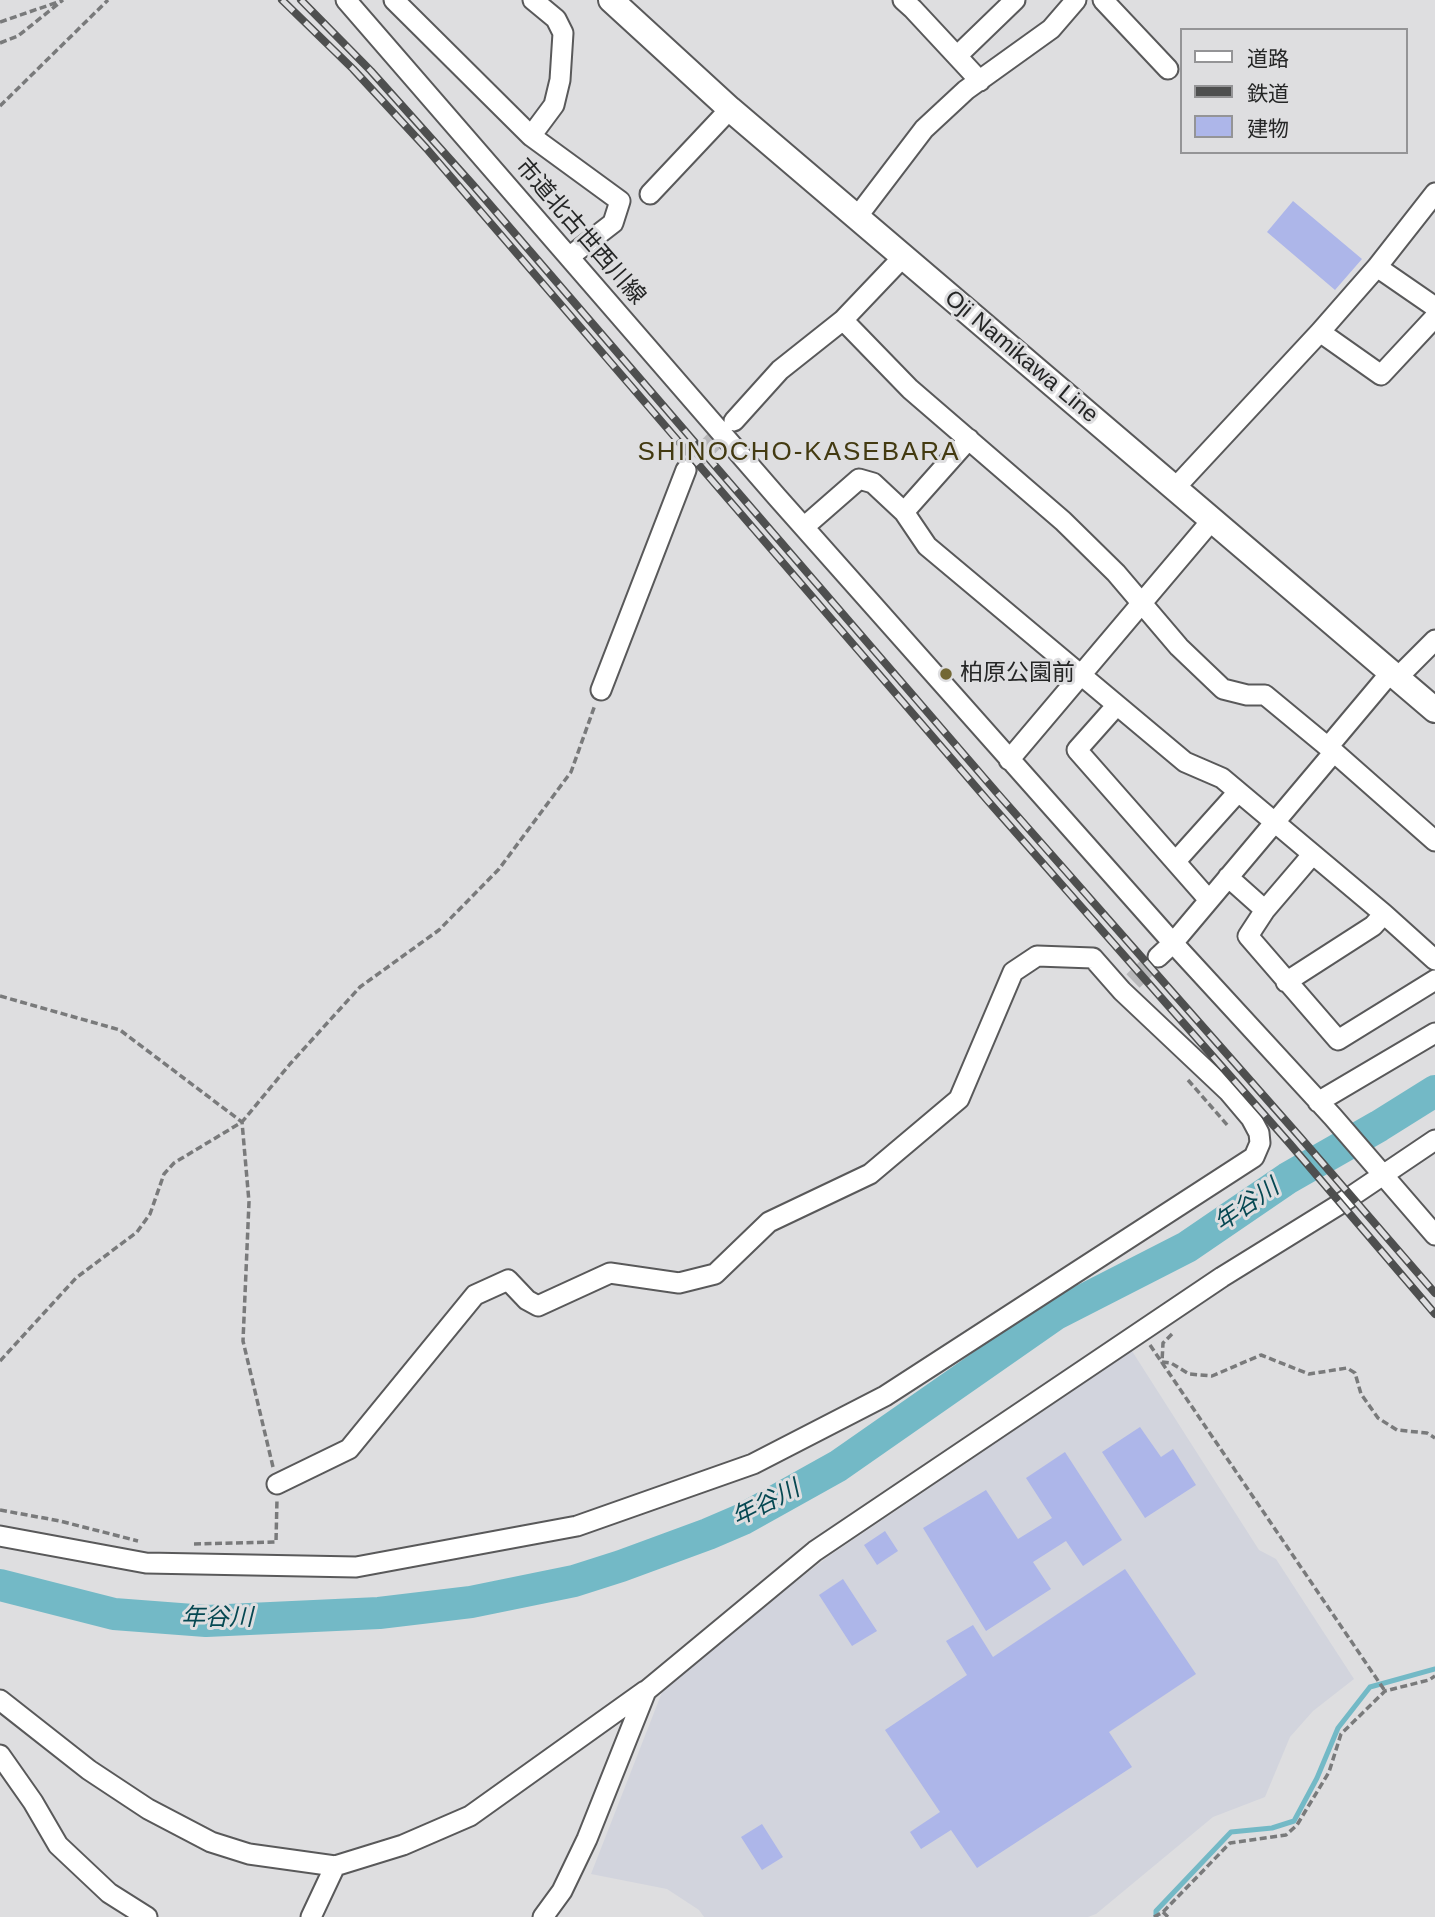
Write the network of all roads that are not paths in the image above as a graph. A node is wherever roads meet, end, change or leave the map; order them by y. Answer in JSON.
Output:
{"nodes":[{"id":1,"x":345,"y":0,"type":"edge"},
{"id":2,"x":394,"y":0,"type":"edge"},
{"id":3,"x":533,"y":0,"type":"edge"},
{"id":4,"x":903,"y":0,"type":"edge"},
{"id":5,"x":1015,"y":0,"type":"edge"},
{"id":6,"x":1076,"y":0,"type":"edge"},
{"id":7,"x":1103,"y":0,"type":"edge"},
{"id":8,"x":619,"y":3,"type":"edge"},
{"id":9,"x":957,"y":56,"type":"junction"},
{"id":10,"x":1168,"y":69,"type":"dead end"},
{"id":11,"x":980,"y":81,"type":"junction"},
{"id":12,"x":730,"y":109,"type":"junction"},
{"id":13,"x":531,"y":136,"type":"junction"},
{"id":14,"x":1435,"y":193,"type":"edge"},
{"id":15,"x":650,"y":194,"type":"dead end"},
{"id":16,"x":857,"y":217,"type":"junction"},
{"id":17,"x":569,"y":257,"type":"junction"},
{"id":18,"x":904,"y":257,"type":"junction"},
{"id":19,"x":1377,"y":267,"type":"junction"},
{"id":20,"x":1435,"y":307,"type":"edge"},
{"id":21,"x":1435,"y":317,"type":"edge"},
{"id":22,"x":843,"y":320,"type":"junction"},
{"id":23,"x":1321,"y":331,"type":"junction"},
{"id":24,"x":734,"y":421,"type":"tunnel mouth"},
{"id":25,"x":969,"y":439,"type":"junction"},
{"id":26,"x":686,"y":470,"type":"tunnel mouth"},
{"id":27,"x":1175,"y":488,"type":"junction"},
{"id":28,"x":904,"y":512,"type":"junction"},
{"id":29,"x":1212,"y":520,"type":"junction"},
{"id":30,"x":804,"y":527,"type":"junction"},
{"id":31,"x":1142,"y":604,"type":"junction"},
{"id":32,"x":1435,"y":640,"type":"edge"},
{"id":33,"x":1394,"y":675,"type":"junction"},
{"id":34,"x":1082,"y":676,"type":"junction"},
{"id":35,"x":601,"y":690,"type":"road end"},
{"id":36,"x":1117,"y":705,"type":"junction"},
{"id":37,"x":1435,"y":710,"type":"edge"},
{"id":38,"x":1331,"y":749,"type":"junction"},
{"id":39,"x":1010,"y":760,"type":"junction"},
{"id":40,"x":1238,"y":792,"type":"junction"},
{"id":41,"x":1274,"y":822,"type":"junction"},
{"id":42,"x":1435,"y":841,"type":"edge"},
{"id":43,"x":1312,"y":855,"type":"junction"},
{"id":44,"x":1176,"y":861,"type":"junction"},
{"id":45,"x":1228,"y":877,"type":"junction"},
{"id":46,"x":1209,"y":900,"type":"junction"},
{"id":47,"x":1265,"y":910,"type":"junction"},
{"id":48,"x":1384,"y":914,"type":"junction"},
{"id":49,"x":1173,"y":943,"type":"junction"},
{"id":50,"x":1158,"y":957,"type":"tunnel mouth"},
{"id":51,"x":1435,"y":960,"type":"edge"},
{"id":52,"x":1435,"y":980,"type":"edge"},
{"id":53,"x":1286,"y":982,"type":"junction"},
{"id":54,"x":1435,"y":1033,"type":"edge"},
{"id":55,"x":1318,"y":1102,"type":"junction"},
{"id":56,"x":1435,"y":1140,"type":"edge"},
{"id":57,"x":1378,"y":1168,"type":"junction"},
{"id":58,"x":1435,"y":1236,"type":"edge"},
{"id":59,"x":277,"y":1484,"type":"road end"},
{"id":60,"x":0,"y":1535,"type":"edge"},
{"id":61,"x":646,"y":1690,"type":"junction"},
{"id":62,"x":0,"y":1700,"type":"edge"},
{"id":63,"x":0,"y":1755,"type":"edge"},
{"id":64,"x":335,"y":1866,"type":"junction"},
{"id":65,"x":147,"y":1917,"type":"edge"},
{"id":66,"x":311,"y":1917,"type":"edge"},
{"id":67,"x":543,"y":1917,"type":"edge"}],
"edges":[{"from":1,"to":17,"type":"street","name":"市道北古世西川線"},
{"from":2,"to":13,"type":"street"},
{"from":3,"to":13,"type":"street"},
{"from":4,"to":9,"type":"street"},
{"from":5,"to":9,"type":"street"},
{"from":6,"to":11,"type":"street"},
{"from":7,"to":10,"type":"street"},
{"from":8,"to":12,"type":"main road","name":"Oji Namikawa Line"},
{"from":9,"to":11,"type":"street"},
{"from":11,"to":16,"type":"street"},
{"from":12,"to":15,"type":"street"},
{"from":12,"to":16,"type":"main road","name":"Oji Namikawa Line"},
{"from":13,"to":17,"type":"street"},
{"from":14,"to":19,"type":"street"},
{"from":16,"to":18,"type":"main road","name":"Oji Namikawa Line"},
{"from":17,"to":30,"type":"street","name":"市道北古世西川線"},
{"from":18,"to":22,"type":"street"},
{"from":18,"to":27,"type":"main road","name":"Oji Namikawa Line"},
{"from":19,"to":20,"type":"street"},
{"from":19,"to":23,"type":"street"},
{"from":21,"to":23,"type":"street"},
{"from":22,"to":24,"type":"street"},
{"from":22,"to":25,"type":"street"},
{"from":23,"to":27,"type":"street"},
{"from":25,"to":28,"type":"street"},
{"from":25,"to":31,"type":"street"},
{"from":26,"to":35,"type":"street"},
{"from":27,"to":29,"type":"main road","name":"Oji Namikawa Line"},
{"from":28,"to":30,"type":"street"},
{"from":28,"to":34,"type":"street"},
{"from":29,"to":31,"type":"street"},
{"from":29,"to":33,"type":"main road","name":"Oji Namikawa Line"},
{"from":30,"to":39,"type":"street","name":"市道北古世西川線"},
{"from":31,"to":34,"type":"street"},
{"from":31,"to":38,"type":"street"},
{"from":32,"to":33,"type":"street"},
{"from":33,"to":37,"type":"main road","name":"Oji Namikawa Line"},
{"from":33,"to":38,"type":"street"},
{"from":34,"to":36,"type":"street"},
{"from":34,"to":39,"type":"street"},
{"from":36,"to":40,"type":"street"},
{"from":36,"to":44,"type":"street"},
{"from":38,"to":41,"type":"street"},
{"from":38,"to":42,"type":"street"},
{"from":39,"to":49,"type":"street","name":"市道北古世西川線"},
{"from":40,"to":41,"type":"street"},
{"from":40,"to":44,"type":"street"},
{"from":41,"to":43,"type":"street"},
{"from":41,"to":45,"type":"street"},
{"from":43,"to":47,"type":"street"},
{"from":43,"to":48,"type":"street"},
{"from":44,"to":46,"type":"street"},
{"from":45,"to":46,"type":"street"},
{"from":45,"to":47,"type":"street"},
{"from":46,"to":49,"type":"street"},
{"from":47,"to":53,"type":"street"},
{"from":48,"to":51,"type":"street"},
{"from":48,"to":53,"type":"street"},
{"from":49,"to":50,"type":"street"},
{"from":49,"to":55,"type":"street","name":"市道北古世西川線"},
{"from":52,"to":53,"type":"street"},
{"from":54,"to":55,"type":"street"},
{"from":55,"to":57,"type":"street","name":"市道北古世西川線"},
{"from":56,"to":57,"type":"street"},
{"from":57,"to":58,"type":"street","name":"市道北古世西川線"},
{"from":57,"to":61,"type":"street"},
{"from":59,"to":60,"type":"street"},
{"from":61,"to":64,"type":"street"},
{"from":61,"to":67,"type":"street"},
{"from":62,"to":64,"type":"street"},
{"from":63,"to":65,"type":"street"},
{"from":64,"to":66,"type":"street"}]}
